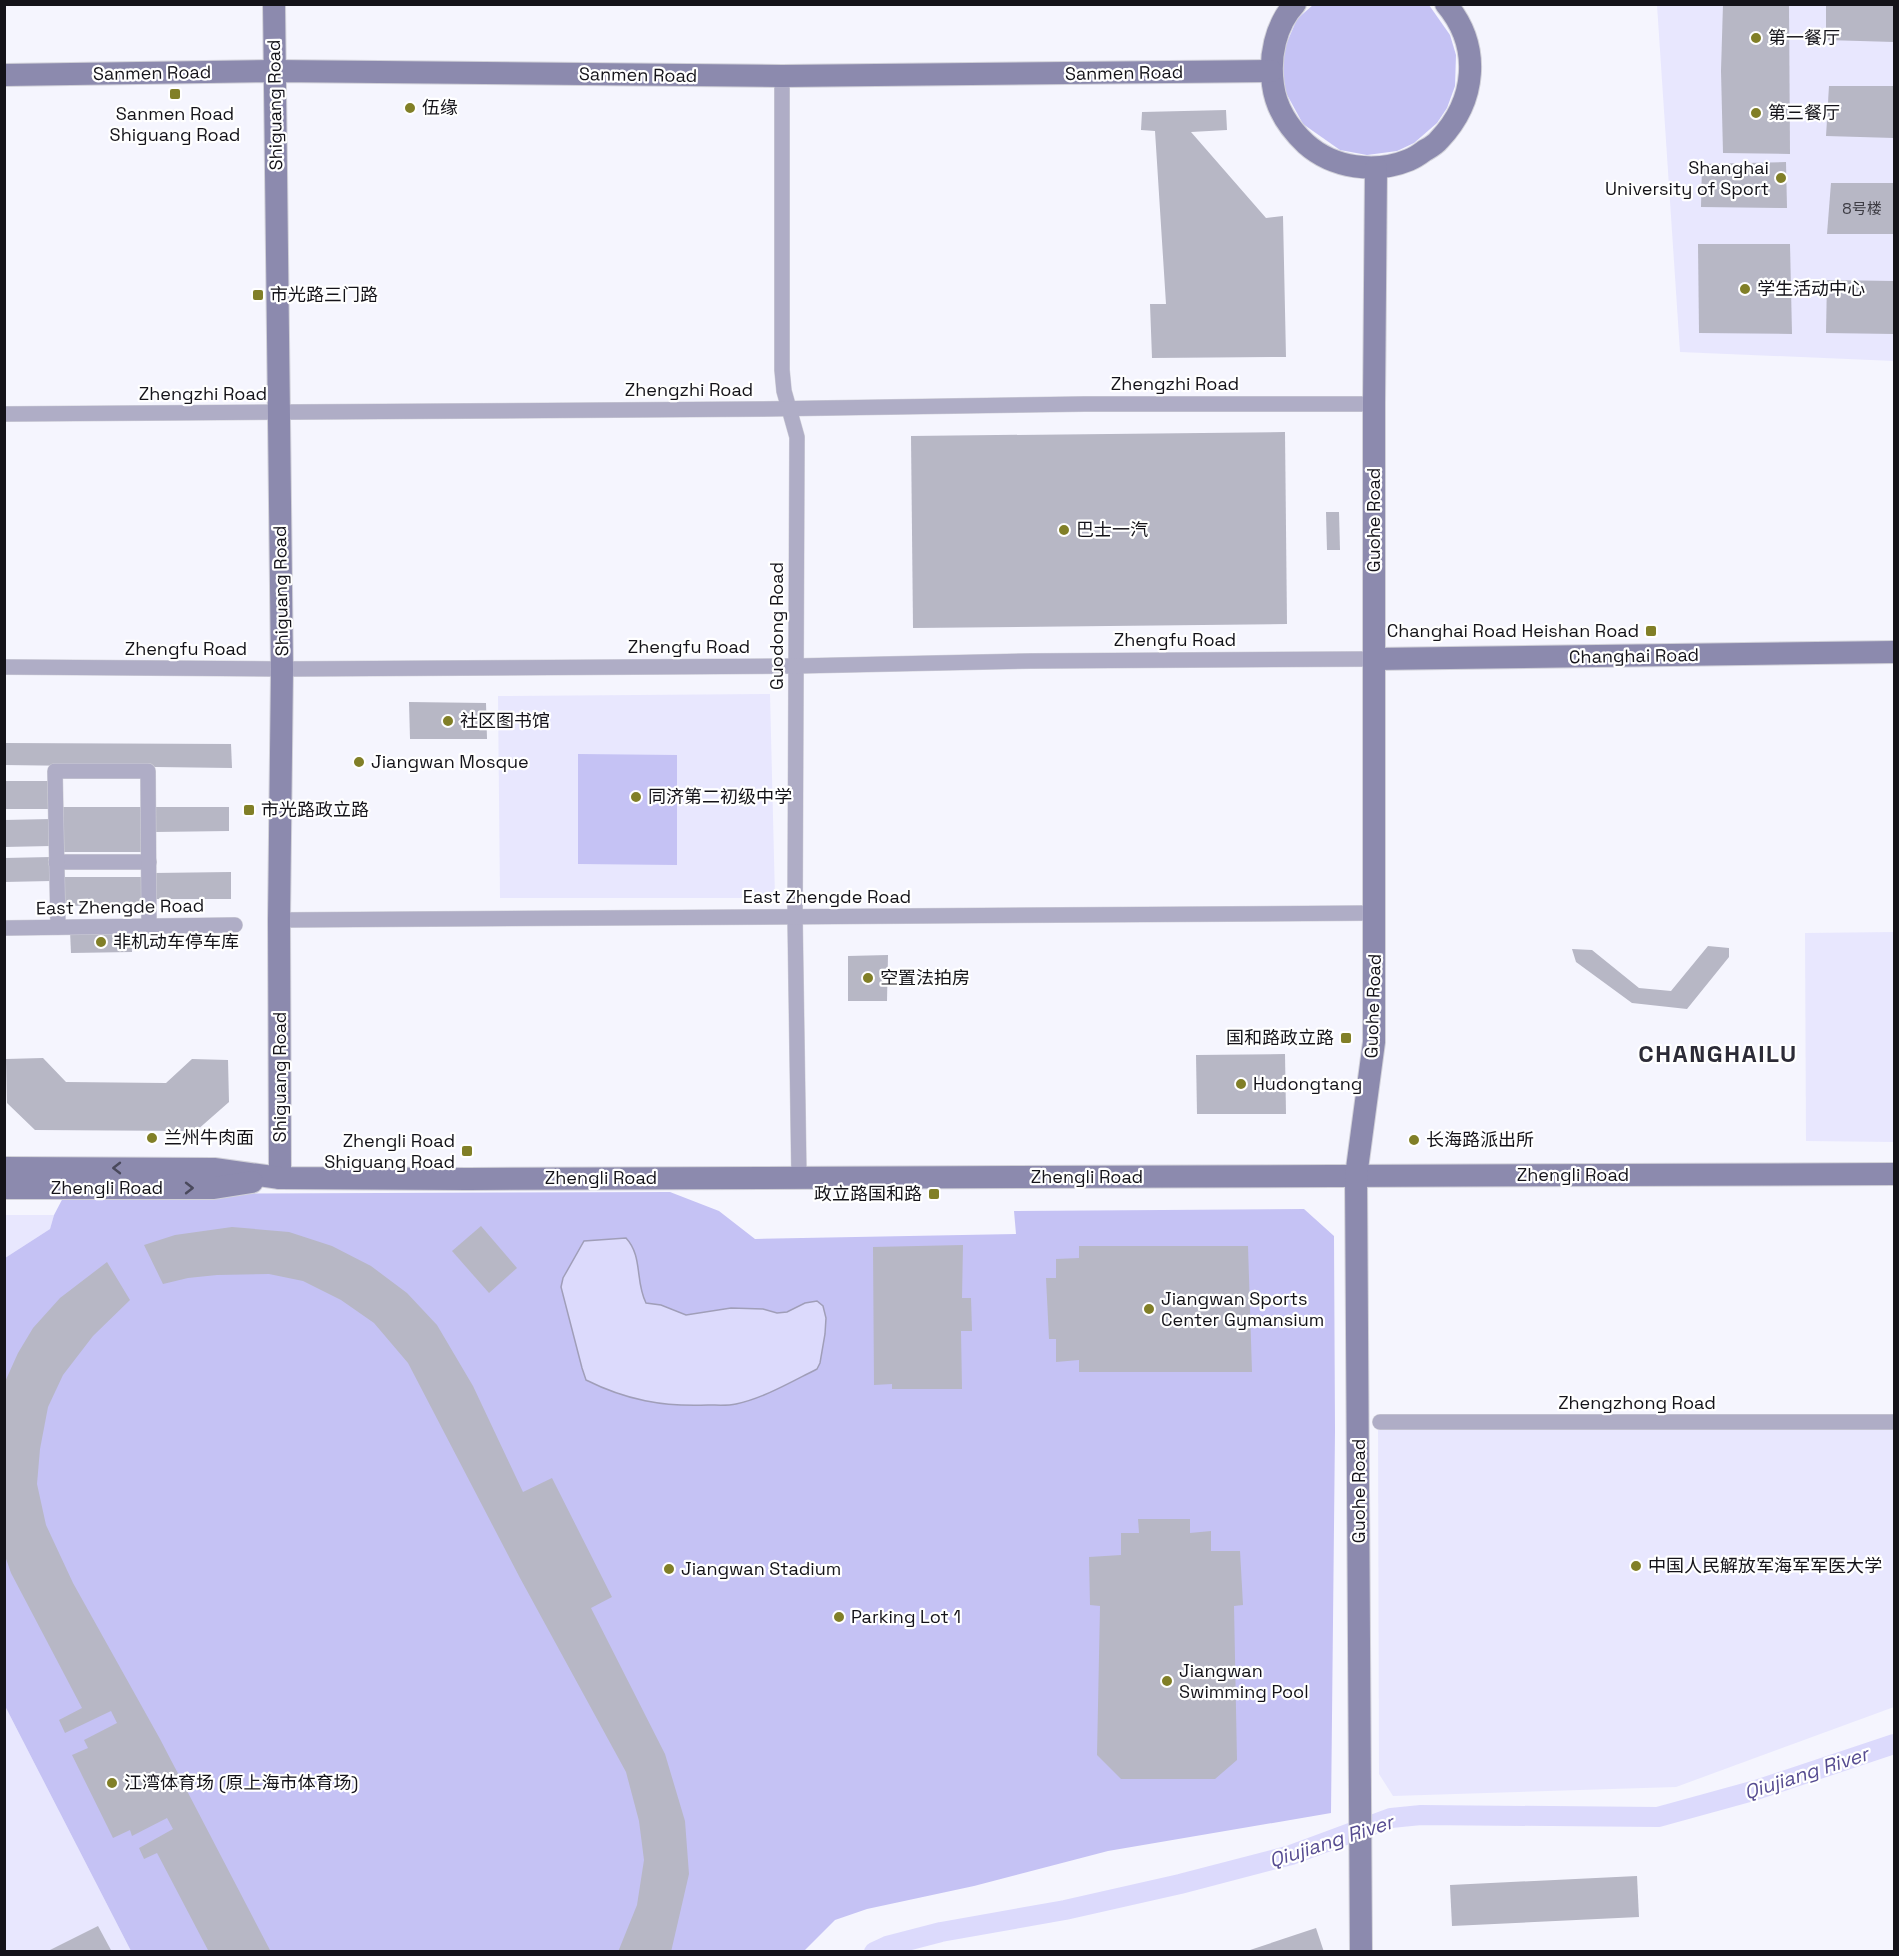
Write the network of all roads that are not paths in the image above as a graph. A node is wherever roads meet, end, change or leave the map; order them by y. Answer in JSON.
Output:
{"nodes":[{"id":1,"x":274,"y":4,"type":"edge"},
{"id":2,"x":1295,"y":4,"type":"edge"},
{"id":3,"x":1446,"y":4,"type":"edge"},
{"id":4,"x":275,"y":71,"type":"junction"},
{"id":5,"x":1271,"y":71,"type":"junction"},
{"id":6,"x":4,"y":75,"type":"edge"},
{"id":7,"x":782,"y":76,"type":"junction"},
{"id":8,"x":1376,"y":168,"type":"junction"},
{"id":9,"x":1374,"y":404,"type":"junction"},
{"id":10,"x":789,"y":409,"type":"junction"},
{"id":11,"x":278,"y":413,"type":"junction"},
{"id":12,"x":4,"y":414,"type":"edge"},
{"id":13,"x":1894,"y":652,"type":"edge"},
{"id":14,"x":1374,"y":659,"type":"junction"},
{"id":15,"x":796,"y":666,"type":"junction"},
{"id":16,"x":4,"y":667,"type":"edge"},
{"id":17,"x":282,"y":669,"type":"junction"},
{"id":18,"x":56,"y":862,"type":"junction"},
{"id":19,"x":149,"y":862,"type":"junction"},
{"id":20,"x":1375,"y":913,"type":"junction"},
{"id":21,"x":795,"y":916,"type":"junction"},
{"id":22,"x":279,"y":920,"type":"junction"},
{"id":23,"x":235,"y":925,"type":"dead end"},
{"id":24,"x":149,"y":926,"type":"junction"},
{"id":25,"x":58,"y":927,"type":"junction"},
{"id":26,"x":4,"y":928,"type":"edge"},
{"id":27,"x":4,"y":1168,"type":"edge"},
{"id":28,"x":1894,"y":1174,"type":"edge"},
{"id":29,"x":1356,"y":1176,"type":"junction"},
{"id":30,"x":280,"y":1178,"type":"junction"},
{"id":31,"x":799,"y":1178,"type":"junction"},
{"id":32,"x":4,"y":1188,"type":"edge"},
{"id":33,"x":1380,"y":1422,"type":"dead end"},
{"id":34,"x":1894,"y":1422,"type":"edge"},
{"id":35,"x":1361,"y":1952,"type":"edge"}],
"edges":[{"from":1,"to":4,"type":"street","name":"Shiguang Road"},
{"from":2,"to":5,"type":"street"},
{"from":3,"to":8,"type":"street"},
{"from":4,"to":6,"type":"street","name":"Sanmen Road"},
{"from":4,"to":7,"type":"street","name":"Sanmen Road"},
{"from":4,"to":11,"type":"street","name":"Shiguang Road"},
{"from":5,"to":7,"type":"street","name":"Sanmen Road"},
{"from":5,"to":8,"type":"street"},
{"from":7,"to":10,"type":"street","name":"Guodong Road"},
{"from":8,"to":9,"type":"street","name":"Guohe Road"},
{"from":9,"to":10,"type":"street","name":"Zhengzhi Road"},
{"from":9,"to":14,"type":"street","name":"Guohe Road"},
{"from":10,"to":11,"type":"street","name":"Zhengzhi Road"},
{"from":10,"to":15,"type":"street","name":"Guodong Road"},
{"from":11,"to":12,"type":"street","name":"Zhengzhi Road"},
{"from":11,"to":17,"type":"street","name":"Shiguang Road"},
{"from":13,"to":14,"type":"street","name":"Changhai Road"},
{"from":14,"to":15,"type":"street","name":"Zhengfu Road"},
{"from":14,"to":20,"type":"street","name":"Guohe Road"},
{"from":15,"to":17,"type":"street","name":"Zhengfu Road"},
{"from":15,"to":21,"type":"street","name":"Guodong Road"},
{"from":16,"to":17,"type":"street","name":"Zhengfu Road"},
{"from":17,"to":22,"type":"street","name":"Shiguang Road"},
{"from":18,"to":19,"type":"street"},
{"from":18,"to":19,"type":"street"},
{"from":18,"to":25,"type":"street"},
{"from":19,"to":24,"type":"street"},
{"from":20,"to":21,"type":"street","name":"East Zhengde Road"},
{"from":20,"to":29,"type":"street","name":"Guohe Road"},
{"from":21,"to":22,"type":"street","name":"East Zhengde Road"},
{"from":21,"to":31,"type":"street","name":"Guodong Road"},
{"from":22,"to":30,"type":"street","name":"Shiguang Road"},
{"from":23,"to":24,"type":"street","name":"East Zhengde Road"},
{"from":24,"to":25,"type":"street","name":"East Zhengde Road"},
{"from":25,"to":26,"type":"street","name":"East Zhengde Road"},
{"from":30,"to":27,"type":"street","name":"Zhengli Road","one_way":true},
{"from":28,"to":29,"type":"street","name":"Zhengli Road"},
{"from":29,"to":31,"type":"street","name":"Zhengli Road"},
{"from":29,"to":35,"type":"street","name":"Guohe Road"},
{"from":30,"to":31,"type":"street","name":"Zhengli Road"},
{"from":32,"to":30,"type":"street","name":"Zhengli Road","one_way":true},
{"from":33,"to":34,"type":"street","name":"Zhengzhong Road"}]}
